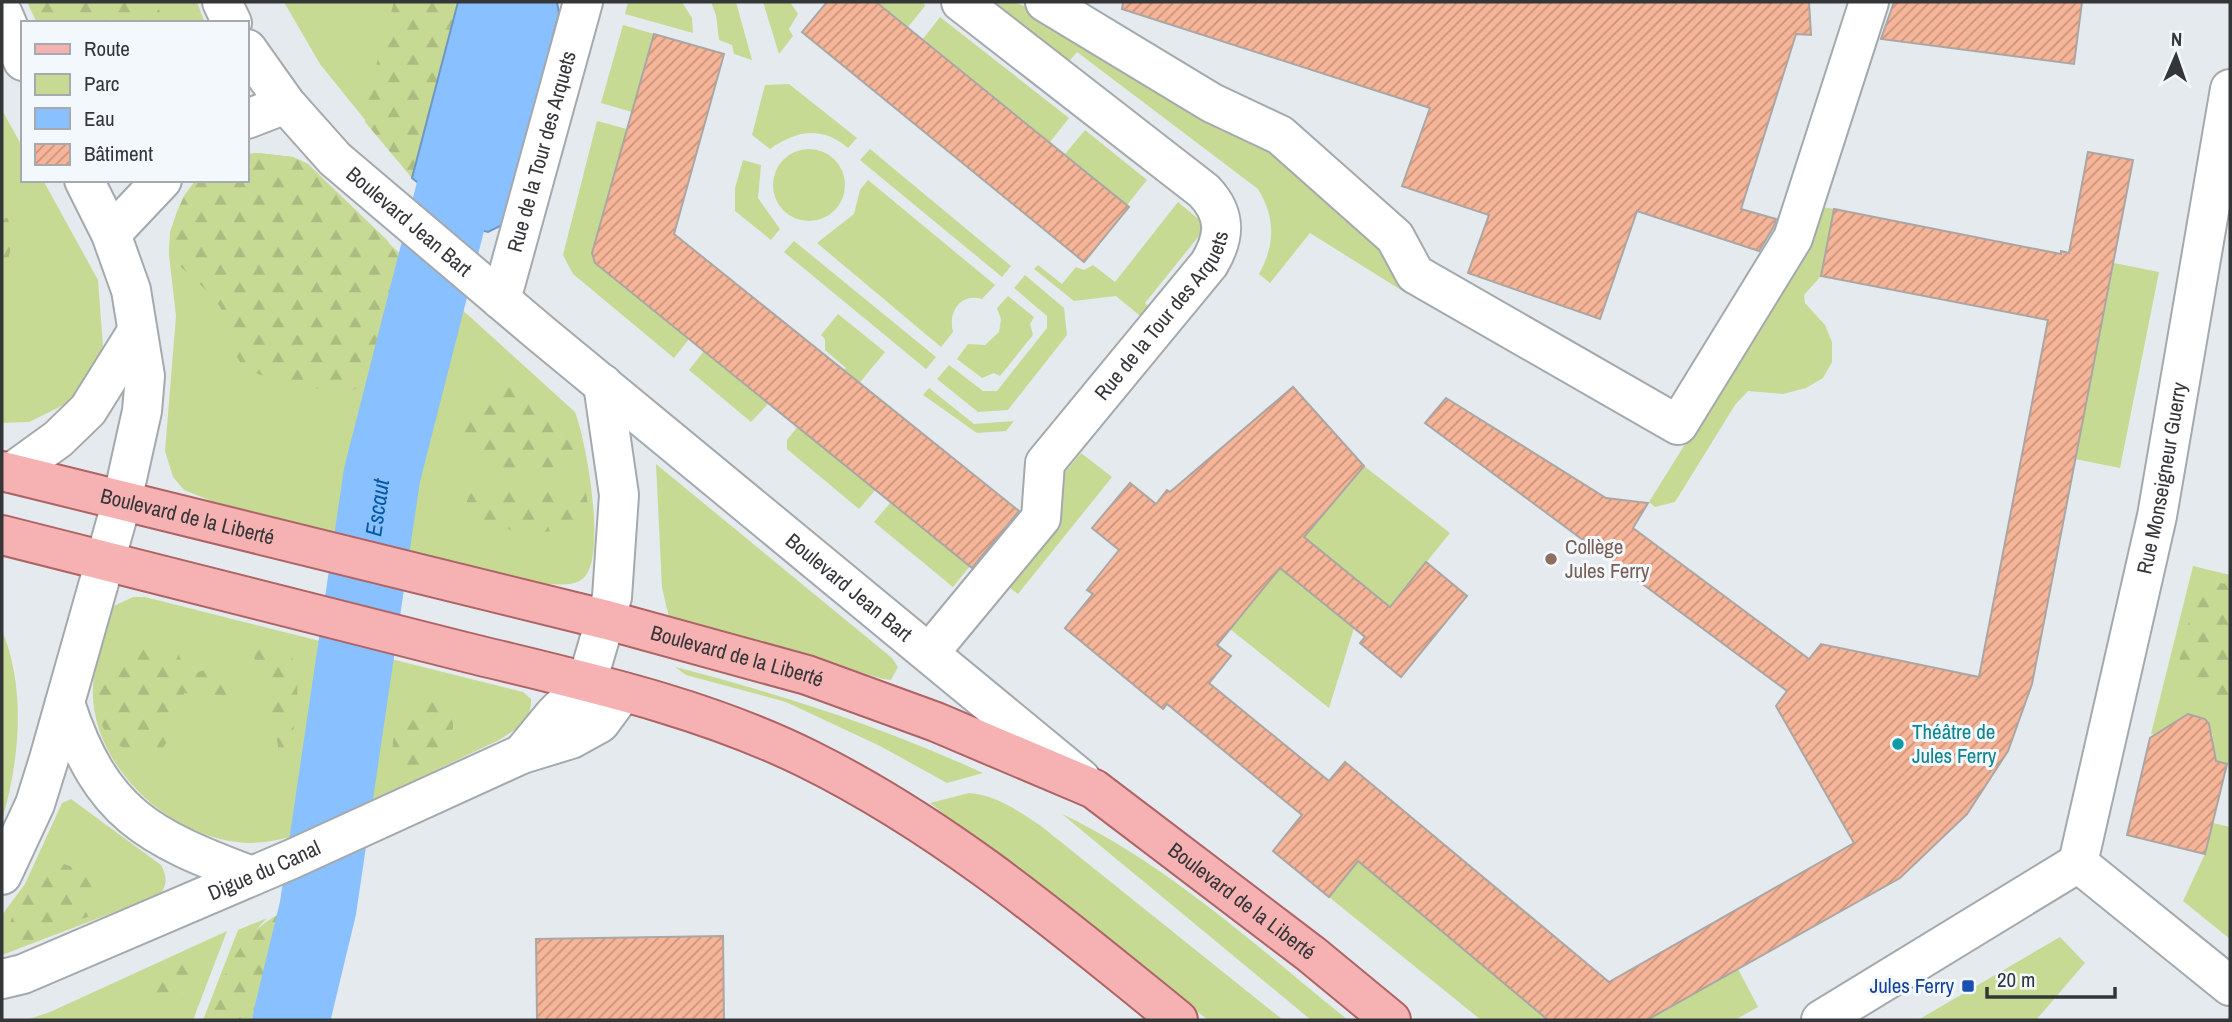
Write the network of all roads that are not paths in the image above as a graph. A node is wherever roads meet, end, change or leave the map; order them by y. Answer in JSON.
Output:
{"nodes":[{"id":1,"x":222,"y":2,"type":"edge"},
{"id":2,"x":583,"y":2,"type":"edge"},
{"id":3,"x":961,"y":2,"type":"edge"},
{"id":4,"x":1045,"y":2,"type":"edge"},
{"id":5,"x":1869,"y":2,"type":"edge"},
{"id":6,"x":2,"y":12,"type":"edge"},
{"id":7,"x":231,"y":21,"type":"edge"},
{"id":8,"x":248,"y":50,"type":"edge"},
{"id":9,"x":21,"y":56,"type":"edge"},
{"id":10,"x":2230,"y":89,"type":"edge"},
{"id":11,"x":286,"y":104,"type":"junction"},
{"id":12,"x":248,"y":119,"type":"edge"},
{"id":13,"x":85,"y":182,"type":"edge"},
{"id":14,"x":160,"y":182,"type":"edge"},
{"id":15,"x":111,"y":234,"type":"junction"},
{"id":16,"x":493,"y":294,"type":"junction"},
{"id":17,"x":136,"y":333,"type":"junction"},
{"id":18,"x":603,"y":384,"type":"junction"},
{"id":19,"x":6,"y":472,"type":"edge"},
{"id":20,"x":122,"y":501,"type":"junction"},
{"id":21,"x":2,"y":535,"type":"edge"},
{"id":22,"x":104,"y":561,"type":"junction"},
{"id":23,"x":607,"y":620,"type":"junction"},
{"id":24,"x":930,"y":652,"type":"junction"},
{"id":25,"x":587,"y":682,"type":"junction"},
{"id":26,"x":623,"y":692,"type":"junction"},
{"id":27,"x":65,"y":703,"type":"junction"},
{"id":28,"x":522,"y":754,"type":"junction"},
{"id":29,"x":1094,"y":789,"type":"junction"},
{"id":30,"x":2078,"y":863,"type":"junction"},
{"id":31,"x":2,"y":875,"type":"edge"},
{"id":32,"x":252,"y":876,"type":"junction"},
{"id":33,"x":2,"y":979,"type":"edge"},
{"id":34,"x":2230,"y":986,"type":"edge"},
{"id":35,"x":1178,"y":1020,"type":"edge"},
{"id":36,"x":1391,"y":1020,"type":"edge"},
{"id":37,"x":1821,"y":1020,"type":"edge"}],
"edges":[{"from":1,"to":7,"type":"street"},
{"from":2,"to":16,"type":"street","name":"Rue de la Tour des Arquets"},
{"from":3,"to":24,"type":"street","name":"Rue de la Tour des Arquets"},
{"from":4,"to":5,"type":"street"},
{"from":6,"to":9,"type":"street"},
{"from":8,"to":11,"type":"street","name":"Boulevard Jean Bart"},
{"from":10,"to":30,"type":"street","name":"Rue Monseigneur Guerry"},
{"from":11,"to":12,"type":"street"},
{"from":11,"to":16,"type":"street","name":"Boulevard Jean Bart"},
{"from":13,"to":15,"type":"street"},
{"from":14,"to":15,"type":"street"},
{"from":15,"to":17,"type":"street"},
{"from":16,"to":18,"type":"street","name":"Boulevard Jean Bart"},
{"from":17,"to":19,"type":"street"},
{"from":17,"to":20,"type":"street"},
{"from":18,"to":23,"type":"street"},
{"from":18,"to":24,"type":"street","name":"Boulevard Jean Bart"},
{"from":19,"to":20,"type":"main road","name":"Boulevard de la Liberté"},
{"from":20,"to":22,"type":"street"},
{"from":20,"to":23,"type":"main road","name":"Boulevard de la Liberté"},
{"from":21,"to":22,"type":"main road"},
{"from":22,"to":25,"type":"main road"},
{"from":22,"to":27,"type":"street"},
{"from":23,"to":25,"type":"street"},
{"from":23,"to":29,"type":"main road","name":"Boulevard de la Liberté"},
{"from":24,"to":29,"type":"street","name":"Boulevard Jean Bart"},
{"from":25,"to":26,"type":"main road"},
{"from":25,"to":28,"type":"street","name":"Digue du Canal"},
{"from":26,"to":28,"type":"street","name":"Digue du Canal"},
{"from":26,"to":35,"type":"main road"},
{"from":27,"to":31,"type":"street"},
{"from":27,"to":32,"type":"street"},
{"from":28,"to":32,"type":"street","name":"Digue du Canal"},
{"from":29,"to":36,"type":"main road","name":"Boulevard de la Liberté"},
{"from":30,"to":34,"type":"street"},
{"from":30,"to":37,"type":"street"},
{"from":32,"to":33,"type":"street","name":"Digue du Canal"}]}
